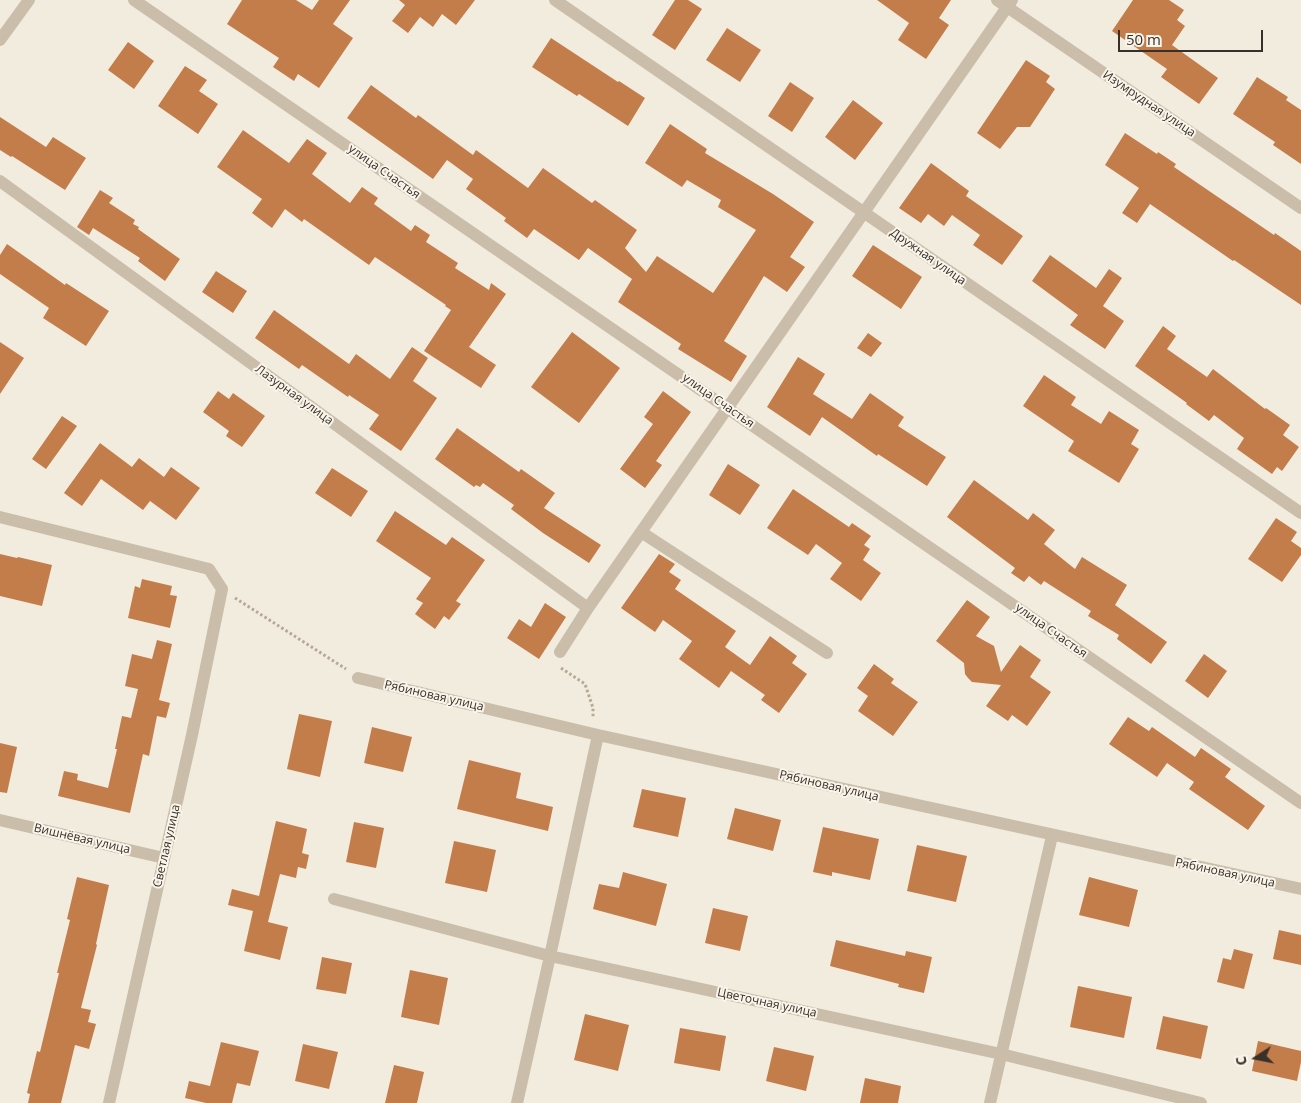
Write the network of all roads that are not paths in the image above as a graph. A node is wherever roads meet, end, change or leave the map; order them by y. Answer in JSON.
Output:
{"nodes":[{"id":1,"x":29,"y":0,"type":"edge"},
{"id":2,"x":134,"y":0,"type":"edge"},
{"id":3,"x":555,"y":0,"type":"edge"},
{"id":4,"x":1006,"y":2,"type":"edge"},
{"id":5,"x":0,"y":40,"type":"edge"},
{"id":6,"x":0,"y":182,"type":"edge"},
{"id":7,"x":1301,"y":208,"type":"edge"},
{"id":8,"x":864,"y":213,"type":"junction"},
{"id":9,"x":728,"y":408,"type":"junction"},
{"id":10,"x":1301,"y":513,"type":"edge"},
{"id":11,"x":0,"y":517,"type":"edge"},
{"id":12,"x":641,"y":532,"type":"junction"},
{"id":13,"x":588,"y":608,"type":"junction"},
{"id":14,"x":827,"y":653,"type":"dead end"},
{"id":15,"x":557,"y":658,"type":"road end"},
{"id":16,"x":358,"y":678,"type":"road end"},
{"id":17,"x":595,"y":734,"type":"junction"},
{"id":18,"x":1301,"y":803,"type":"edge"},
{"id":19,"x":0,"y":820,"type":"edge"},
{"id":20,"x":1052,"y":836,"type":"junction"},
{"id":21,"x":164,"y":858,"type":"junction"},
{"id":22,"x":1301,"y":890,"type":"edge"},
{"id":23,"x":334,"y":899,"type":"dead end"},
{"id":24,"x":550,"y":956,"type":"junction"},
{"id":25,"x":1001,"y":1054,"type":"junction"},
{"id":26,"x":109,"y":1103,"type":"edge"},
{"id":27,"x":517,"y":1103,"type":"edge"},
{"id":28,"x":990,"y":1103,"type":"edge"},
{"id":29,"x":1201,"y":1103,"type":"edge"}],
"edges":[{"from":1,"to":5,"type":"street"},
{"from":2,"to":9,"type":"street","name":"улица Счастья"},
{"from":3,"to":8,"type":"street","name":"Дружная улица"},
{"from":4,"to":7,"type":"street","name":"Изумрудная улица"},
{"from":4,"to":8,"type":"street"},
{"from":6,"to":13,"type":"street","name":"Лазурная улица"},
{"from":8,"to":9,"type":"street"},
{"from":8,"to":10,"type":"street","name":"Дружная улица"},
{"from":9,"to":12,"type":"street"},
{"from":9,"to":18,"type":"street","name":"улица Счастья"},
{"from":11,"to":21,"type":"street","name":"Светлая улица"},
{"from":12,"to":13,"type":"street"},
{"from":12,"to":14,"type":"street"},
{"from":13,"to":15,"type":"street"},
{"from":16,"to":17,"type":"street","name":"Рябиновая улица"},
{"from":17,"to":20,"type":"street","name":"Рябиновая улица"},
{"from":17,"to":24,"type":"street"},
{"from":19,"to":21,"type":"street","name":"Вишнёвая улица"},
{"from":20,"to":22,"type":"street","name":"Рябиновая улица"},
{"from":20,"to":25,"type":"street"},
{"from":21,"to":26,"type":"street","name":"Светлая улица"},
{"from":23,"to":24,"type":"street","name":"Цветочная улица"},
{"from":24,"to":25,"type":"street","name":"Цветочная улица"},
{"from":24,"to":27,"type":"street"},
{"from":25,"to":28,"type":"street"},
{"from":25,"to":29,"type":"street","name":"Цветочная улица"}]}
